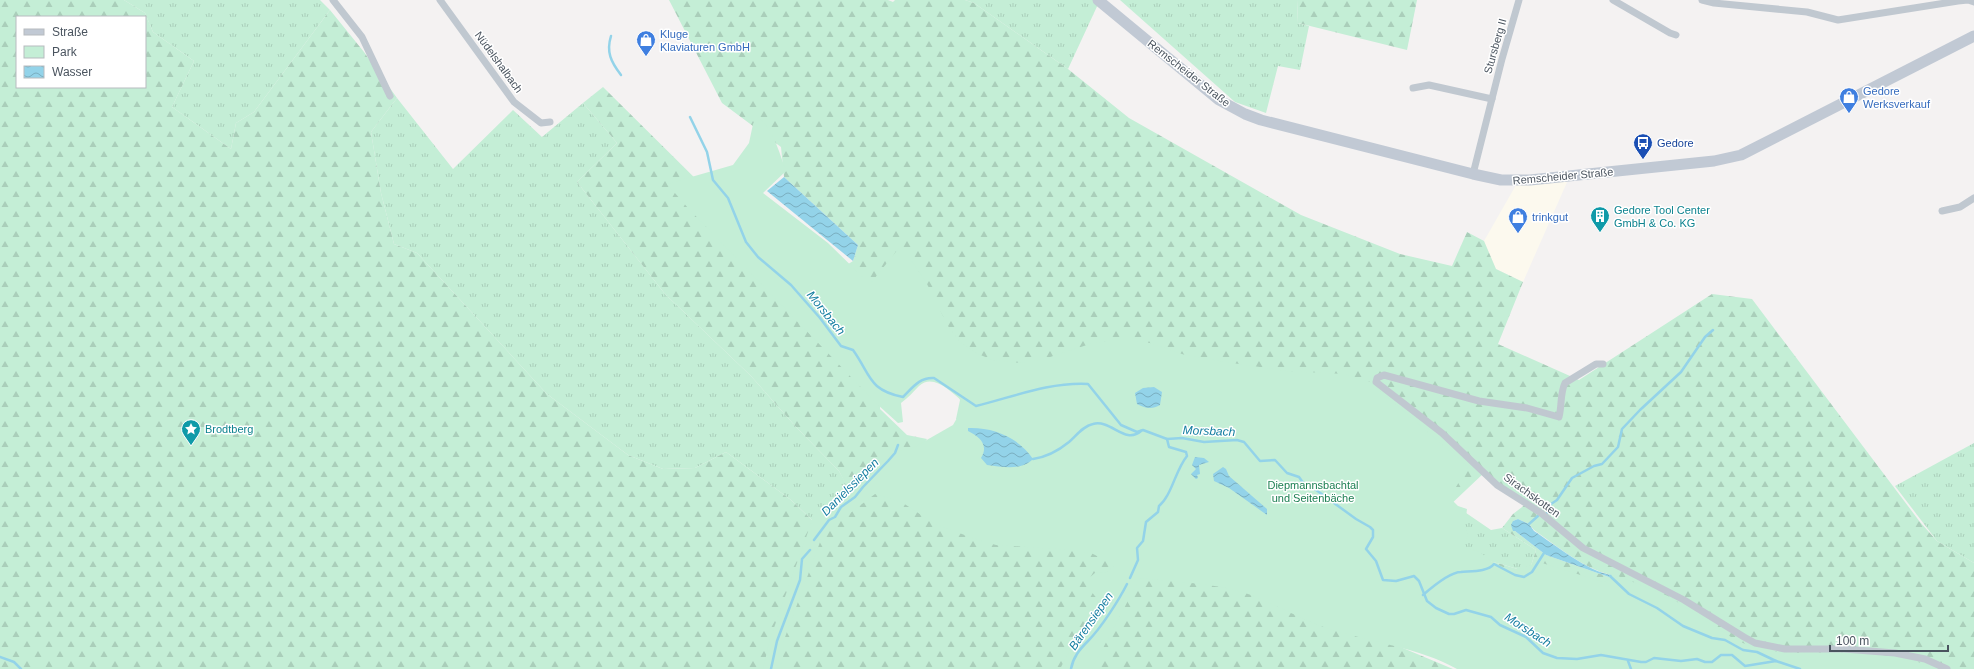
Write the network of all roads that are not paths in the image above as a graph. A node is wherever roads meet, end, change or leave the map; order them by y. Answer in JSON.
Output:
{"nodes":[{"id":1,"x":332,"y":0,"type":"edge"},
{"id":2,"x":440,"y":0,"type":"edge"},
{"id":3,"x":1098,"y":0,"type":"edge"},
{"id":4,"x":1519,"y":0,"type":"edge"},
{"id":5,"x":1613,"y":0,"type":"edge"},
{"id":6,"x":1702,"y":0,"type":"edge"},
{"id":7,"x":1974,"y":2,"type":"edge"},
{"id":8,"x":1676,"y":35,"type":"dead end"},
{"id":9,"x":1974,"y":36,"type":"edge"},
{"id":10,"x":1414,"y":88,"type":"dead end"},
{"id":11,"x":390,"y":96,"type":"dead end"},
{"id":12,"x":1492,"y":99,"type":"junction"},
{"id":13,"x":550,"y":122,"type":"dead end"},
{"id":14,"x":1473,"y":174,"type":"junction"},
{"id":15,"x":1974,"y":198,"type":"edge"},
{"id":16,"x":1942,"y":211,"type":"dead end"},
{"id":17,"x":1603,"y":364,"type":"dead end"},
{"id":18,"x":1947,"y":669,"type":"edge"}],
"edges":[{"from":1,"to":11,"type":"street"},
{"from":2,"to":13,"type":"street","name":"Nüdelshalbach"},
{"from":3,"to":14,"type":"main road","name":"Remscheider Straße"},
{"from":4,"to":12,"type":"street","name":"Stursberg II"},
{"from":5,"to":8,"type":"street"},
{"from":6,"to":7,"type":"street"},
{"from":9,"to":14,"type":"main road","name":"Remscheider Straße"},
{"from":10,"to":12,"type":"street"},
{"from":12,"to":14,"type":"street","name":"Stursberg II"},
{"from":15,"to":16,"type":"street"},
{"from":17,"to":18,"type":"street","name":"Sirachskotten"}]}
